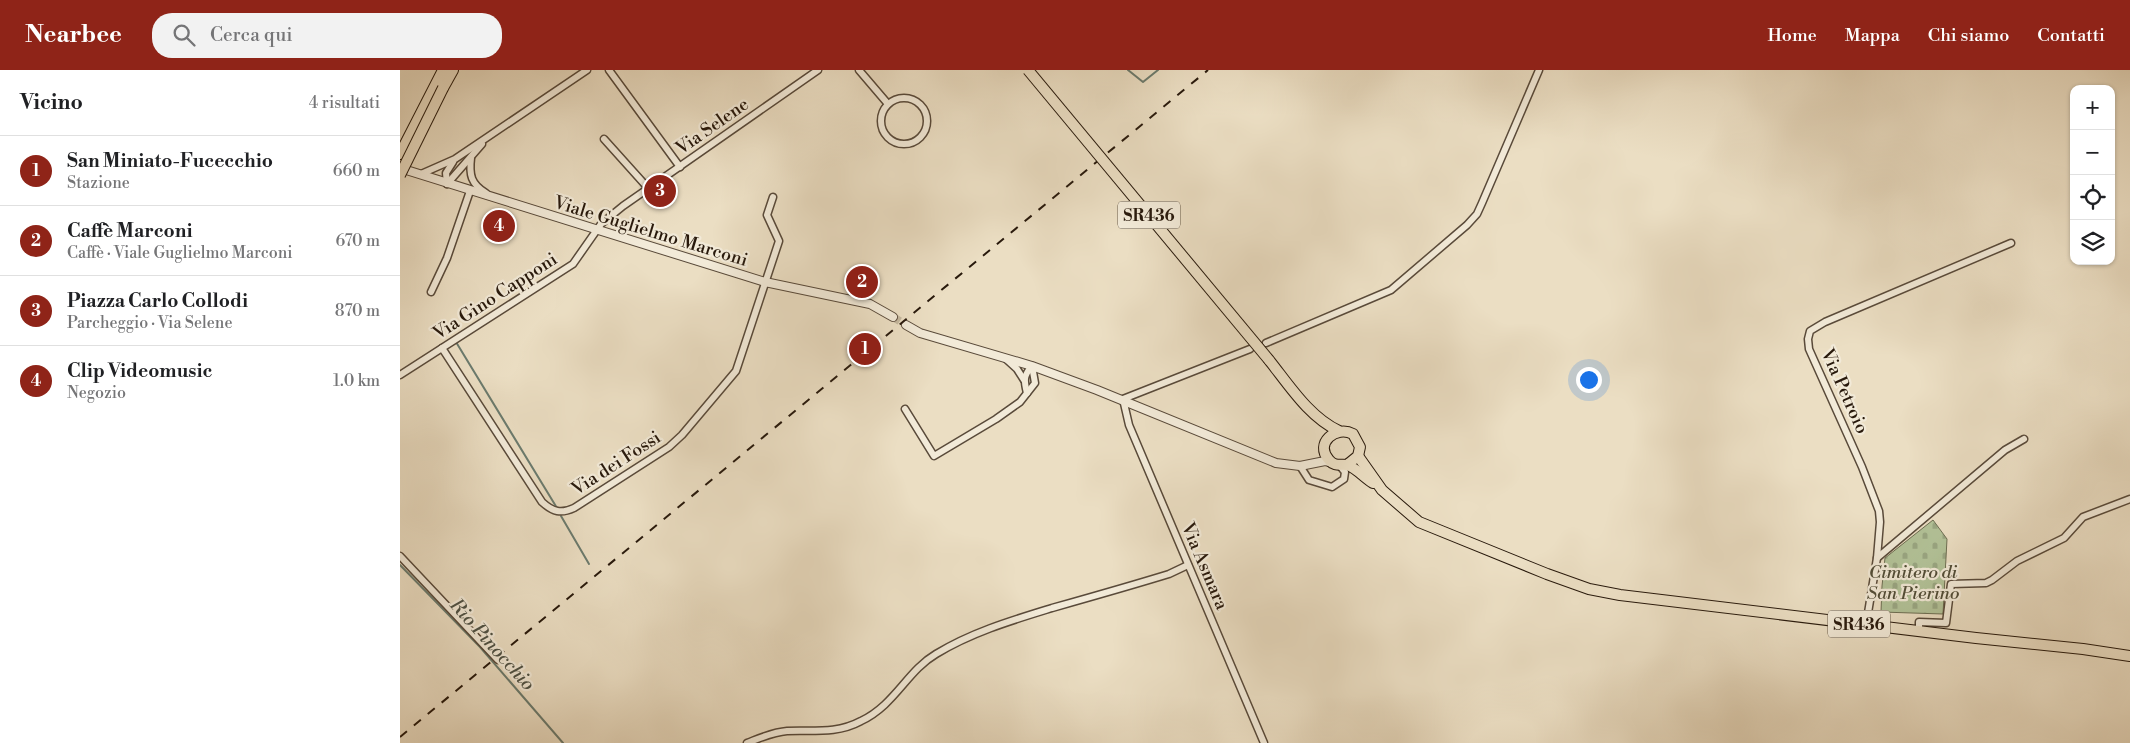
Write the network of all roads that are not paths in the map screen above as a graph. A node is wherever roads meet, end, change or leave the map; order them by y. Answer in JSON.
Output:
{"nodes":[{"id":1,"x":442,"y":70,"type":"edge"},
{"id":2,"x":453,"y":70,"type":"edge"},
{"id":3,"x":587,"y":70,"type":"edge"},
{"id":4,"x":609,"y":70,"type":"edge"},
{"id":5,"x":818,"y":70,"type":"edge"},
{"id":6,"x":859,"y":70,"type":"edge"},
{"id":7,"x":1028,"y":70,"type":"edge"},
{"id":8,"x":1539,"y":70,"type":"edge"},
{"id":9,"x":438,"y":87,"type":"junction"},
{"id":10,"x":888,"y":104,"type":"junction"},
{"id":11,"x":485,"y":139,"type":"junction"},
{"id":12,"x":604,"y":139,"type":"dead end"},
{"id":13,"x":400,"y":154,"type":"edge"},
{"id":14,"x":471,"y":158,"type":"junction"},
{"id":15,"x":456,"y":159,"type":"junction"},
{"id":16,"x":680,"y":167,"type":"junction"},
{"id":17,"x":400,"y":168,"type":"edge"},
{"id":18,"x":421,"y":174,"type":"junction"},
{"id":19,"x":400,"y":175,"type":"edge"},
{"id":20,"x":447,"y":184,"type":"junction"},
{"id":21,"x":648,"y":188,"type":"junction"},
{"id":22,"x":470,"y":191,"type":"junction"},
{"id":23,"x":774,"y":197,"type":"dead end"},
{"id":24,"x":496,"y":199,"type":"junction"},
{"id":25,"x":596,"y":230,"type":"junction"},
{"id":26,"x":2010,"y":243,"type":"dead end"},
{"id":27,"x":765,"y":282,"type":"junction"},
{"id":28,"x":431,"y":292,"type":"dead end"},
{"id":29,"x":893,"y":317,"type":"tunnel mouth"},
{"id":30,"x":906,"y":325,"type":"tunnel mouth"},
{"id":31,"x":1266,"y":343,"type":"dead end"},
{"id":32,"x":442,"y":348,"type":"junction"},
{"id":33,"x":1250,"y":349,"type":"dead end"},
{"id":34,"x":1005,"y":358,"type":"junction"},
{"id":35,"x":1032,"y":366,"type":"junction"},
{"id":36,"x":1046,"y":371,"type":"junction"},
{"id":37,"x":400,"y":375,"type":"edge"},
{"id":38,"x":1024,"y":380,"type":"junction"},
{"id":39,"x":1035,"y":383,"type":"junction"},
{"id":40,"x":1027,"y":393,"type":"junction"},
{"id":41,"x":1123,"y":400,"type":"junction"},
{"id":42,"x":1308,"y":407,"type":"junction"},
{"id":43,"x":905,"y":409,"type":"dead end"},
{"id":44,"x":1339,"y":431,"type":"junction"},
{"id":45,"x":2024,"y":440,"type":"dead end"},
{"id":46,"x":1325,"y":443,"type":"junction"},
{"id":47,"x":1358,"y":456,"type":"junction"},
{"id":48,"x":1340,"y":465,"type":"junction"},
{"id":49,"x":1302,"y":466,"type":"junction"},
{"id":50,"x":1382,"y":490,"type":"junction"},
{"id":51,"x":2130,"y":499,"type":"edge"},
{"id":52,"x":400,"y":556,"type":"edge"},
{"id":53,"x":1877,"y":558,"type":"junction"},
{"id":54,"x":1188,"y":565,"type":"junction"},
{"id":55,"x":1866,"y":624,"type":"junction"},
{"id":56,"x":1919,"y":631,"type":"junction"},
{"id":57,"x":2130,"y":656,"type":"edge"},
{"id":58,"x":498,"y":660,"type":"dead end"},
{"id":59,"x":747,"y":743,"type":"edge"},
{"id":60,"x":1264,"y":743,"type":"edge"}],
"edges":[{"from":1,"to":9,"type":"main road"},
{"from":2,"to":9,"type":"main road"},
{"from":3,"to":11,"type":"street"},
{"from":4,"to":16,"type":"street"},
{"from":5,"to":16,"type":"street","name":"Via Selene"},
{"from":6,"to":10,"type":"street"},
{"from":7,"to":42,"type":"main road","number":"SR436","bridge":true},
{"from":8,"to":31,"type":"street"},
{"from":9,"to":13,"type":"main road"},
{"from":9,"to":19,"type":"main road","bridge":true},
{"from":10,"to":10,"type":"street"},
{"from":11,"to":14,"type":"street"},
{"from":11,"to":15,"type":"street"},
{"from":12,"to":21,"type":"street"},
{"from":14,"to":20,"type":"street"},
{"from":14,"to":24,"type":"street"},
{"from":15,"to":18,"type":"street"},
{"from":15,"to":20,"type":"street"},
{"from":16,"to":21,"type":"street","name":"Via Selene"},
{"from":17,"to":18,"type":"street","name":"Viale Guglielmo Marconi"},
{"from":18,"to":20,"type":"street","name":"Viale Guglielmo Marconi"},
{"from":20,"to":22,"type":"street","name":"Viale Guglielmo Marconi"},
{"from":21,"to":25,"type":"street","name":"Via Selene"},
{"from":22,"to":24,"type":"street","name":"Viale Guglielmo Marconi"},
{"from":22,"to":28,"type":"street"},
{"from":23,"to":27,"type":"street","name":"Via dei Fossi"},
{"from":24,"to":25,"type":"street","name":"Viale Guglielmo Marconi"},
{"from":25,"to":27,"type":"street","name":"Viale Guglielmo Marconi"},
{"from":25,"to":32,"type":"street","name":"Via Gino Capponi"},
{"from":26,"to":53,"type":"street","name":"Via Petroio"},
{"from":27,"to":29,"type":"street","name":"Viale Guglielmo Marconi"},
{"from":27,"to":32,"type":"street","name":"Via dei Fossi"},
{"from":30,"to":34,"type":"street"},
{"from":32,"to":37,"type":"street","name":"Via Gino Capponi"},
{"from":33,"to":41,"type":"street"},
{"from":34,"to":35,"type":"street"},
{"from":34,"to":38,"type":"street"},
{"from":35,"to":36,"type":"street"},
{"from":35,"to":38,"type":"street"},
{"from":35,"to":39,"type":"street"},
{"from":36,"to":39,"type":"street"},
{"from":36,"to":41,"type":"street"},
{"from":38,"to":40,"type":"street"},
{"from":39,"to":40,"type":"street"},
{"from":40,"to":43,"type":"street"},
{"from":41,"to":49,"type":"street"},
{"from":41,"to":54,"type":"street","name":"Via Asmara"},
{"from":42,"to":44,"type":"main road","number":"SR436"},
{"from":42,"to":46,"type":"main road","number":"SR436"},
{"from":44,"to":46,"type":"main road"},
{"from":44,"to":47,"type":"main road","number":"SR436"},
{"from":45,"to":53,"type":"street"},
{"from":46,"to":48,"type":"main road","number":"SR436"},
{"from":46,"to":49,"type":"street"},
{"from":47,"to":48,"type":"main road"},
{"from":47,"to":50,"type":"main road","number":"SR436"},
{"from":48,"to":49,"type":"street"},
{"from":48,"to":49,"type":"street"},
{"from":48,"to":50,"type":"main road","number":"SR436"},
{"from":50,"to":55,"type":"main road","number":"SR436"},
{"from":51,"to":56,"type":"street"},
{"from":52,"to":58,"type":"street"},
{"from":53,"to":55,"type":"street","name":"Via Petroio"},
{"from":54,"to":59,"type":"street"},
{"from":54,"to":60,"type":"street","name":"Via Asmara"},
{"from":55,"to":56,"type":"main road","number":"SR436"},
{"from":56,"to":57,"type":"main road","number":"SR436"}]}
